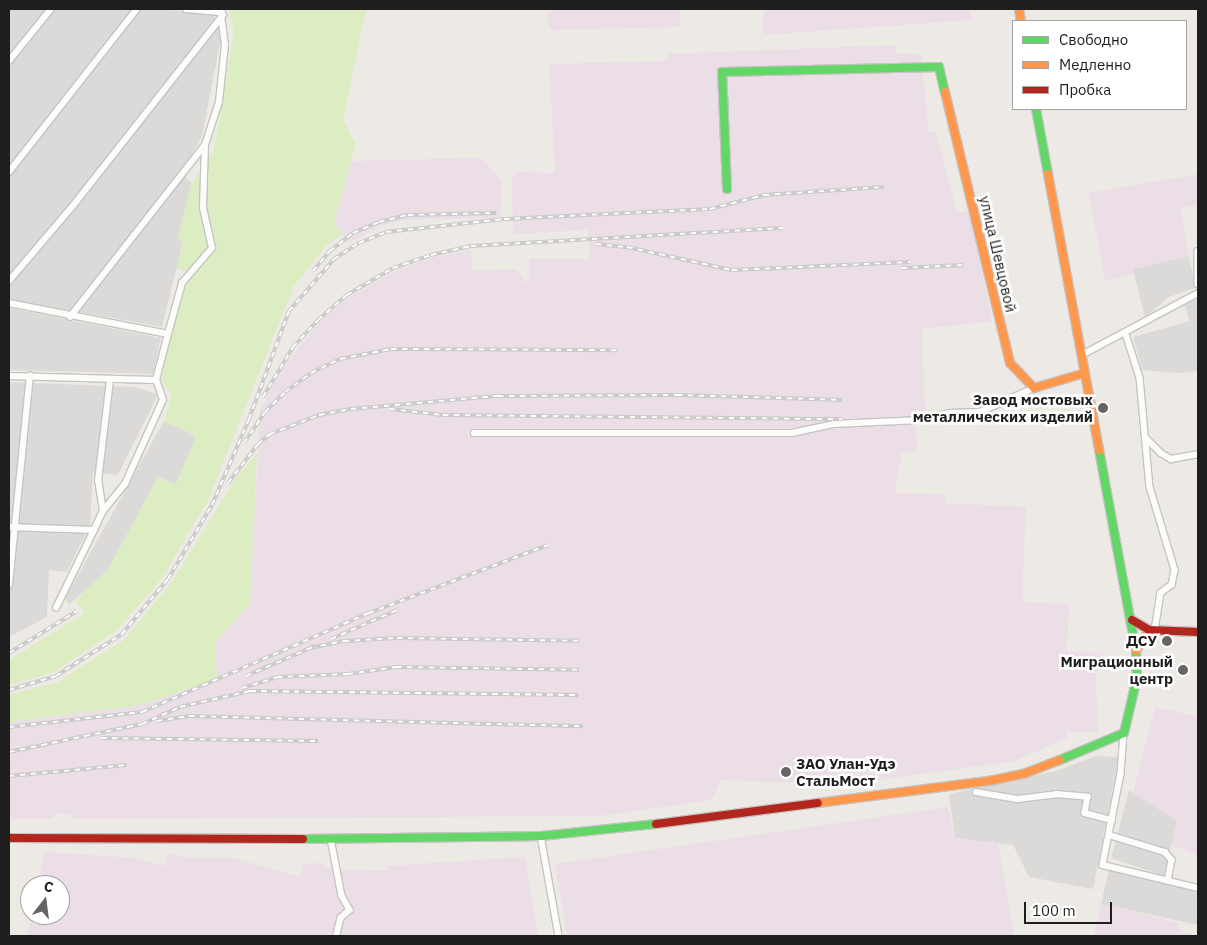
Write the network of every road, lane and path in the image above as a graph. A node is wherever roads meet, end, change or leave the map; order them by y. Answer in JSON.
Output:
{"nodes":[{"id":1,"x":51,"y":9,"type":"edge"},
{"id":2,"x":137,"y":9,"type":"edge"},
{"id":3,"x":186,"y":9,"type":"edge"},
{"id":4,"x":222,"y":12,"type":"edge"},
{"id":5,"x":9,"y":61,"type":"edge"},
{"id":6,"x":1036,"y":110,"type":"edge"},
{"id":7,"x":205,"y":145,"type":"junction"},
{"id":8,"x":9,"y":172,"type":"edge"},
{"id":9,"x":727,"y":189,"type":"dead end"},
{"id":10,"x":1198,"y":251,"type":"edge"},
{"id":11,"x":9,"y":281,"type":"edge"},
{"id":12,"x":1198,"y":284,"type":"edge"},
{"id":13,"x":1198,"y":292,"type":"edge"},
{"id":14,"x":9,"y":303,"type":"edge"},
{"id":15,"x":70,"y":317,"type":"junction"},
{"id":16,"x":168,"y":334,"type":"junction"},
{"id":17,"x":1126,"y":334,"type":"junction"},
{"id":18,"x":1082,"y":355,"type":"junction"},
{"id":19,"x":1085,"y":373,"type":"junction"},
{"id":20,"x":9,"y":376,"type":"edge"},
{"id":21,"x":30,"y":376,"type":"junction"},
{"id":22,"x":156,"y":380,"type":"junction"},
{"id":23,"x":110,"y":381,"type":"junction"},
{"id":24,"x":1034,"y":388,"type":"junction"},
{"id":25,"x":474,"y":433,"type":"dead end"},
{"id":26,"x":1146,"y":438,"type":"junction"},
{"id":27,"x":1198,"y":454,"type":"edge"},
{"id":28,"x":103,"y":510,"type":"junction"},
{"id":29,"x":12,"y":528,"type":"edge"},
{"id":30,"x":94,"y":530,"type":"junction"},
{"id":31,"x":9,"y":585,"type":"edge"},
{"id":32,"x":56,"y":608,"type":"dead end"},
{"id":33,"x":1132,"y":620,"type":"junction"},
{"id":34,"x":1152,"y":630,"type":"junction"},
{"id":35,"x":1198,"y":633,"type":"edge"},
{"id":36,"x":1136,"y":651,"type":"junction"},
{"id":37,"x":1124,"y":733,"type":"junction"},
{"id":38,"x":976,"y":792,"type":"dead end"},
{"id":39,"x":1112,"y":820,"type":"junction"},
{"id":40,"x":1109,"y":835,"type":"junction"},
{"id":41,"x":541,"y":836,"type":"junction"},
{"id":42,"x":9,"y":838,"type":"edge"},
{"id":43,"x":331,"y":839,"type":"junction"},
{"id":44,"x":1168,"y":881,"type":"junction"},
{"id":45,"x":1198,"y":888,"type":"edge"},
{"id":46,"x":337,"y":934,"type":"dead end"},
{"id":47,"x":559,"y":936,"type":"edge"}],
"edges":[{"from":1,"to":5,"type":"street"},
{"from":2,"to":8,"type":"street"},
{"from":3,"to":4,"type":"street"},
{"from":4,"to":7,"type":"street"},
{"from":4,"to":11,"type":"street"},
{"from":6,"to":18,"type":"street"},
{"from":7,"to":15,"type":"street"},
{"from":7,"to":16,"type":"street"},
{"from":9,"to":24,"type":"street","name":"улица Шевцовой"},
{"from":10,"to":12,"type":"street"},
{"from":13,"to":17,"type":"street"},
{"from":14,"to":15,"type":"street"},
{"from":15,"to":16,"type":"street"},
{"from":16,"to":22,"type":"street"},
{"from":17,"to":18,"type":"street"},
{"from":17,"to":26,"type":"street"},
{"from":18,"to":19,"type":"street"},
{"from":19,"to":24,"type":"street"},
{"from":19,"to":33,"type":"street"},
{"from":20,"to":21,"type":"street"},
{"from":21,"to":23,"type":"street"},
{"from":21,"to":29,"type":"street"},
{"from":22,"to":23,"type":"street"},
{"from":22,"to":28,"type":"street"},
{"from":23,"to":28,"type":"street"},
{"from":24,"to":25,"type":"street"},
{"from":26,"to":27,"type":"street"},
{"from":26,"to":34,"type":"street"},
{"from":28,"to":30,"type":"street"},
{"from":29,"to":30,"type":"street"},
{"from":29,"to":31,"type":"street"},
{"from":30,"to":32,"type":"street"},
{"from":33,"to":34,"type":"street"},
{"from":33,"to":36,"type":"street"},
{"from":34,"to":35,"type":"street"},
{"from":34,"to":36,"type":"street"},
{"from":36,"to":37,"type":"street"},
{"from":37,"to":39,"type":"street"},
{"from":37,"to":41,"type":"street"},
{"from":38,"to":39,"type":"street"},
{"from":39,"to":40,"type":"street"},
{"from":40,"to":44,"type":"street"},
{"from":40,"to":44,"type":"street"},
{"from":41,"to":43,"type":"street"},
{"from":41,"to":47,"type":"street"},
{"from":42,"to":43,"type":"street"},
{"from":43,"to":46,"type":"street"},
{"from":44,"to":45,"type":"street"}]}
